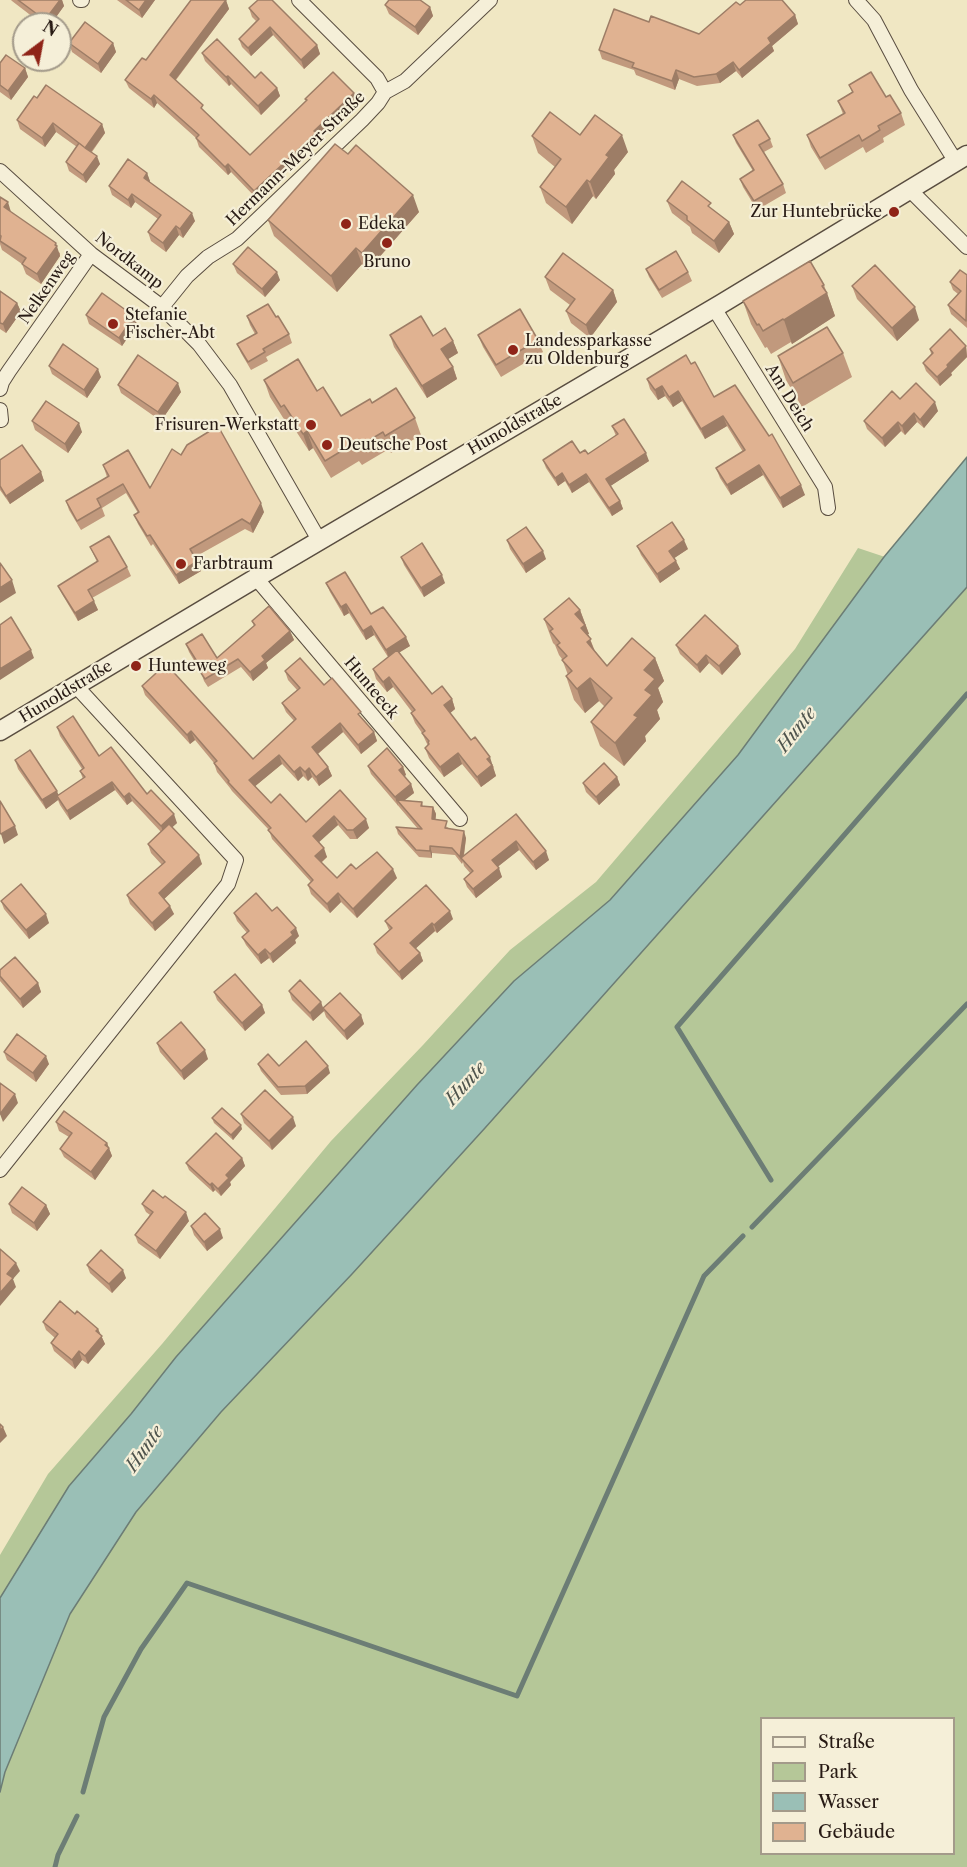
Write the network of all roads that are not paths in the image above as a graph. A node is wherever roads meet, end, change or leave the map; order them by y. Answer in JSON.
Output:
{"nodes":[{"id":1,"x":299,"y":0,"type":"edge"},
{"id":2,"x":490,"y":0,"type":"edge"},
{"id":3,"x":856,"y":0,"type":"edge"},
{"id":4,"x":385,"y":92,"type":"junction"},
{"id":5,"x":962,"y":159,"type":"edge"},
{"id":6,"x":0,"y":171,"type":"edge"},
{"id":7,"x":910,"y":190,"type":"junction"},
{"id":8,"x":967,"y":247,"type":"edge"},
{"id":9,"x":91,"y":254,"type":"junction"},
{"id":10,"x":162,"y":307,"type":"junction"},
{"id":11,"x":714,"y":308,"type":"junction"},
{"id":12,"x":5,"y":368,"type":"edge"},
{"id":13,"x":0,"y":389,"type":"edge"},
{"id":14,"x":828,"y":508,"type":"dead end"},
{"id":15,"x":319,"y":540,"type":"junction"},
{"id":16,"x":256,"y":578,"type":"junction"},
{"id":17,"x":76,"y":686,"type":"junction"},
{"id":18,"x":0,"y":731,"type":"edge"},
{"id":19,"x":460,"y":819,"type":"dead end"},
{"id":20,"x":0,"y":1170,"type":"edge"}],
"edges":[{"from":1,"to":4,"type":"street","name":"Hermann-Meyer-Straße"},
{"from":2,"to":4,"type":"street"},
{"from":3,"to":5,"type":"street"},
{"from":4,"to":10,"type":"street","name":"Hermann-Meyer-Straße"},
{"from":5,"to":7,"type":"street","name":"Hunoldstraße"},
{"from":6,"to":9,"type":"street","name":"Nordkamp"},
{"from":7,"to":8,"type":"street"},
{"from":7,"to":11,"type":"street","name":"Hunoldstraße"},
{"from":9,"to":10,"type":"street","name":"Nordkamp"},
{"from":9,"to":12,"type":"street","name":"Nelkenweg"},
{"from":10,"to":15,"type":"street","name":"Nordkamp"},
{"from":11,"to":14,"type":"street","name":"Am Deich"},
{"from":11,"to":15,"type":"street","name":"Hunoldstraße"},
{"from":12,"to":13,"type":"street","name":"Nelkenweg"},
{"from":15,"to":16,"type":"street","name":"Hunoldstraße"},
{"from":16,"to":17,"type":"street","name":"Hunoldstraße"},
{"from":16,"to":19,"type":"street","name":"Hunteeck"},
{"from":17,"to":18,"type":"street","name":"Hunoldstraße"},
{"from":17,"to":20,"type":"street"}]}
